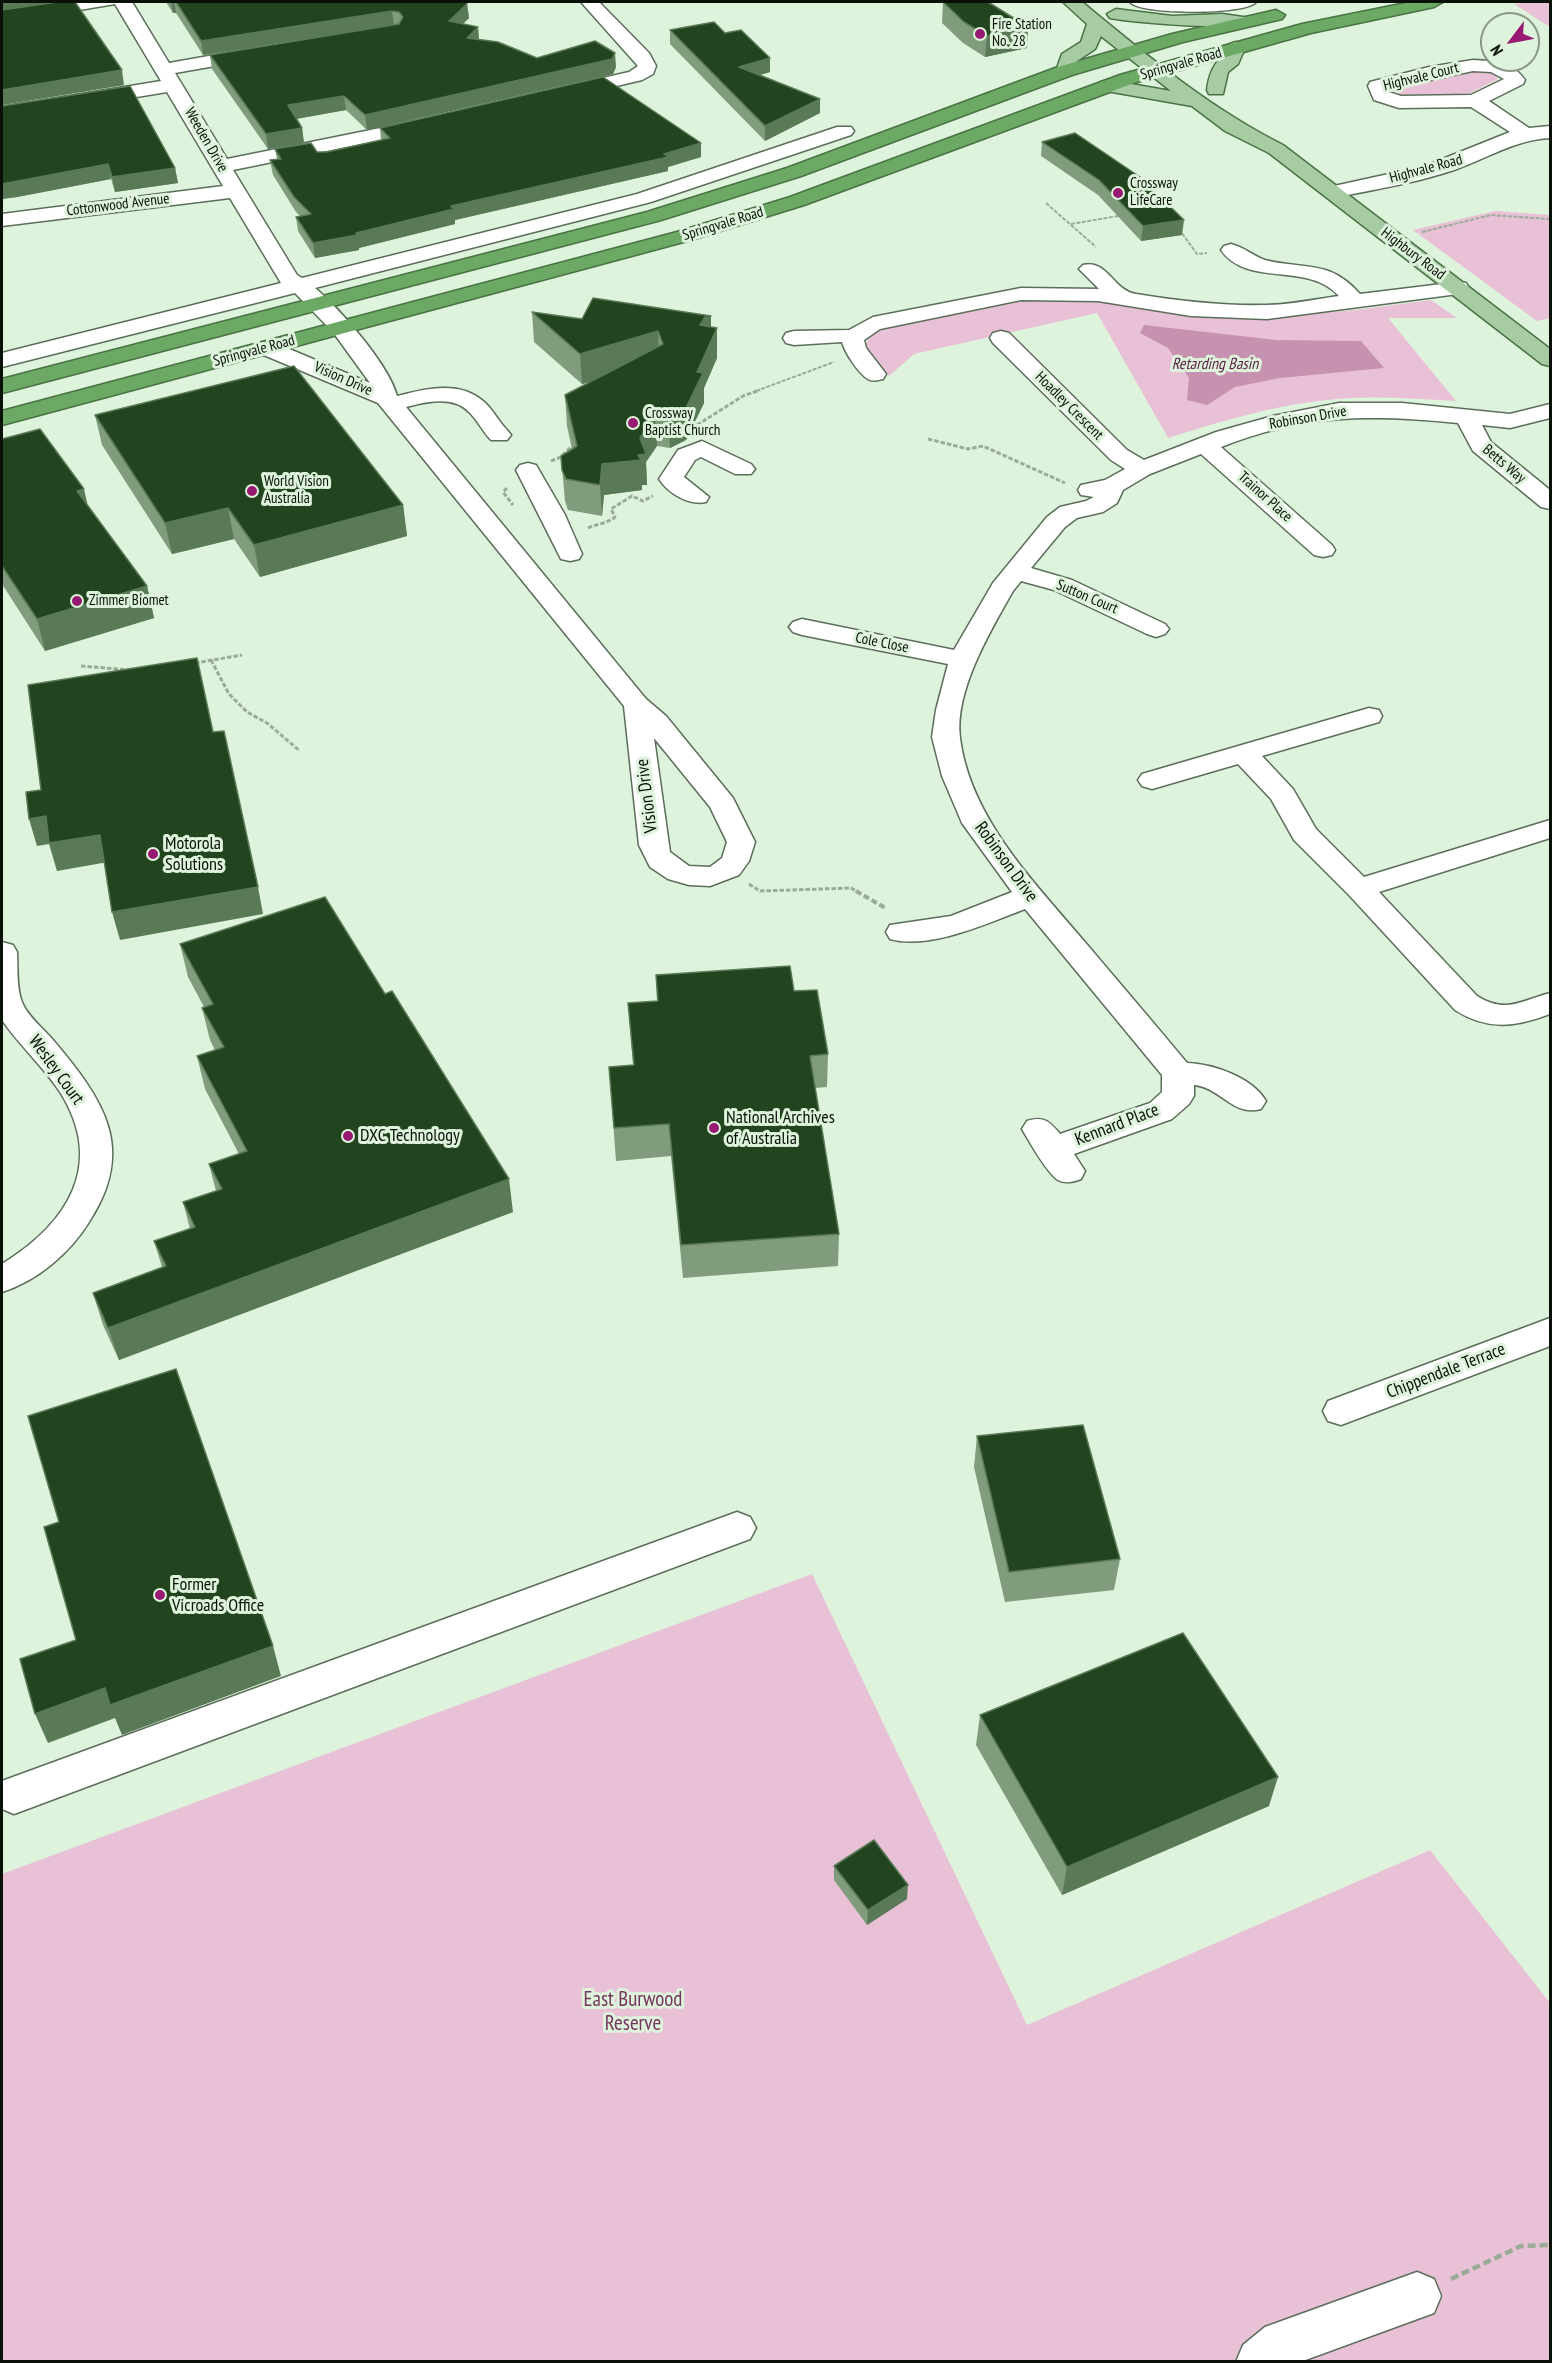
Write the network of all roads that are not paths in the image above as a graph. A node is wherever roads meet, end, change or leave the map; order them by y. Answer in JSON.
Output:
{"nodes":[{"id":1,"x":108,"y":2,"type":"edge"},
{"id":2,"x":123,"y":2,"type":"edge"},
{"id":3,"x":591,"y":2,"type":"edge"},
{"id":4,"x":1072,"y":2,"type":"edge"},
{"id":5,"x":1100,"y":2,"type":"edge"},
{"id":6,"x":1247,"y":2,"type":"edge"},
{"id":7,"x":1434,"y":2,"type":"edge"},
{"id":8,"x":1146,"y":3,"type":"edge"},
{"id":9,"x":1291,"y":12,"type":"dead end"},
{"id":10,"x":1116,"y":14,"type":"junction"},
{"id":11,"x":2,"y":18,"type":"edge"},
{"id":12,"x":1244,"y":22,"type":"junction"},
{"id":13,"x":1096,"y":23,"type":"junction"},
{"id":14,"x":1156,"y":44,"type":"junction"},
{"id":15,"x":1236,"y":48,"type":"junction"},
{"id":16,"x":1130,"y":51,"type":"junction"},
{"id":17,"x":267,"y":52,"type":"edge"},
{"id":18,"x":1181,"y":63,"type":"junction"},
{"id":19,"x":1156,"y":70,"type":"junction"},
{"id":20,"x":1065,"y":71,"type":"junction"},
{"id":21,"x":169,"y":77,"type":"junction"},
{"id":22,"x":1108,"y":86,"type":"junction"},
{"id":23,"x":1216,"y":90,"type":"junction"},
{"id":24,"x":544,"y":97,"type":"edge"},
{"id":25,"x":1475,"y":101,"type":"junction"},
{"id":26,"x":1202,"y":104,"type":"junction"},
{"id":27,"x":2,"y":113,"type":"edge"},
{"id":28,"x":441,"y":121,"type":"edge"},
{"id":29,"x":844,"y":131,"type":"dead end"},
{"id":30,"x":1551,"y":132,"type":"edge"},
{"id":31,"x":1524,"y":133,"type":"junction"},
{"id":32,"x":1275,"y":149,"type":"junction"},
{"id":33,"x":221,"y":166,"type":"junction"},
{"id":34,"x":236,"y":191,"type":"junction"},
{"id":35,"x":1332,"y":192,"type":"junction"},
{"id":36,"x":2,"y":220,"type":"edge"},
{"id":37,"x":1232,"y":250,"type":"road end"},
{"id":38,"x":1090,"y":269,"type":"dead end"},
{"id":39,"x":1013,"y":275,"type":"dead end"},
{"id":40,"x":292,"y":284,"type":"junction"},
{"id":41,"x":1458,"y":288,"type":"junction"},
{"id":42,"x":1034,"y":294,"type":"junction"},
{"id":43,"x":1121,"y":298,"type":"junction"},
{"id":44,"x":1356,"y":302,"type":"junction"},
{"id":45,"x":320,"y":304,"type":"junction"},
{"id":46,"x":295,"y":310,"type":"junction"},
{"id":47,"x":341,"y":328,"type":"junction"},
{"id":48,"x":789,"y":332,"type":"dead end"},
{"id":49,"x":849,"y":334,"type":"junction"},
{"id":50,"x":318,"y":335,"type":"junction"},
{"id":51,"x":1001,"y":338,"type":"dead end"},
{"id":52,"x":267,"y":348,"type":"junction"},
{"id":53,"x":812,"y":356,"type":"dead end"},
{"id":54,"x":1551,"y":359,"type":"edge"},
{"id":55,"x":2,"y":360,"type":"edge"},
{"id":56,"x":874,"y":374,"type":"dead end"},
{"id":57,"x":2,"y":386,"type":"edge"},
{"id":58,"x":388,"y":401,"type":"junction"},
{"id":59,"x":1551,"y":411,"type":"edge"},
{"id":60,"x":2,"y":418,"type":"edge"},
{"id":61,"x":1467,"y":418,"type":"junction"},
{"id":62,"x":500,"y":435,"type":"dead end"},
{"id":63,"x":1205,"y":445,"type":"junction"},
{"id":64,"x":743,"y":469,"type":"dead end"},
{"id":65,"x":1142,"y":469,"type":"junction"},
{"id":66,"x":528,"y":470,"type":"dead end"},
{"id":67,"x":698,"y":497,"type":"dead end"},
{"id":68,"x":1551,"y":502,"type":"edge"},
{"id":69,"x":1324,"y":550,"type":"dead end"},
{"id":70,"x":570,"y":554,"type":"dead end"},
{"id":71,"x":1016,"y":572,"type":"junction"},
{"id":72,"x":801,"y":627,"type":"dead end"},
{"id":73,"x":1156,"y":629,"type":"dead end"},
{"id":74,"x":963,"y":659,"type":"junction"},
{"id":75,"x":637,"y":705,"type":"junction"},
{"id":76,"x":1369,"y":716,"type":"dead end"},
{"id":77,"x":1244,"y":754,"type":"junction"},
{"id":78,"x":1152,"y":780,"type":"dead end"},
{"id":79,"x":1551,"y":829,"type":"edge"},
{"id":80,"x":1359,"y":888,"type":"junction"},
{"id":81,"x":1030,"y":896,"type":"junction"},
{"id":82,"x":900,"y":932,"type":"road end"},
{"id":83,"x":2,"y":952,"type":"edge"},
{"id":84,"x":1551,"y":1003,"type":"edge"},
{"id":85,"x":1178,"y":1084,"type":"junction"},
{"id":86,"x":1250,"y":1101,"type":"dead end"},
{"id":87,"x":1054,"y":1150,"type":"dead end"},
{"id":88,"x":2,"y":1279,"type":"edge"},
{"id":89,"x":1551,"y":1332,"type":"edge"},
{"id":90,"x":1341,"y":1411,"type":"dead end"},
{"id":91,"x":737,"y":1528,"type":"dead end"},
{"id":92,"x":14,"y":1796,"type":"dead end"},
{"id":93,"x":1417,"y":2296,"type":"road end"},
{"id":94,"x":1260,"y":2361,"type":"edge"}],
"edges":[{"from":1,"to":11,"type":"street"},
{"from":2,"to":21,"type":"street","name":"Weeden Drive"},
{"from":3,"to":24,"type":"street"},
{"from":4,"to":13,"type":"main road","name":"Highbury Road"},
{"from":5,"to":10,"type":"main road","name":"Highbury Road"},
{"from":6,"to":8,"type":"street"},
{"from":7,"to":15,"type":"highway","name":"Springvale Road"},
{"from":9,"to":12,"type":"highway","name":"Springvale Road"},
{"from":10,"to":12,"type":"main road"},
{"from":10,"to":14,"type":"main road","name":"Highbury Road"},
{"from":12,"to":14,"type":"highway","name":"Springvale Road"},
{"from":13,"to":16,"type":"main road","name":"Highbury Road"},
{"from":13,"to":20,"type":"main road"},
{"from":14,"to":16,"type":"highway","name":"Springvale Road"},
{"from":14,"to":18,"type":"main road","name":"Highbury Road"},
{"from":15,"to":18,"type":"highway","name":"Springvale Road"},
{"from":15,"to":23,"type":"main road"},
{"from":16,"to":19,"type":"main road","name":"Highbury Road"},
{"from":16,"to":20,"type":"highway","name":"Springvale Road"},
{"from":17,"to":21,"type":"street"},
{"from":18,"to":19,"type":"highway","name":"Springvale Road"},
{"from":18,"to":23,"type":"main road","name":"Highbury Road"},
{"from":19,"to":22,"type":"highway","name":"Springvale Road"},
{"from":19,"to":26,"type":"main road","name":"Highbury Road"},
{"from":20,"to":45,"type":"highway","name":"Springvale Road"},
{"from":21,"to":27,"type":"street"},
{"from":21,"to":33,"type":"street","name":"Weeden Drive"},
{"from":22,"to":26,"type":"main road"},
{"from":22,"to":47,"type":"highway","name":"Springvale Road"},
{"from":23,"to":32,"type":"main road","name":"Highbury Road"},
{"from":25,"to":25,"type":"street","name":"Highvale Court"},
{"from":25,"to":31,"type":"street"},
{"from":26,"to":32,"type":"main road","name":"Highbury Road"},
{"from":28,"to":33,"type":"street"},
{"from":29,"to":40,"type":"street"},
{"from":30,"to":31,"type":"street","name":"Highvale Road"},
{"from":31,"to":35,"type":"street","name":"Highvale Road"},
{"from":32,"to":35,"type":"main road","name":"Highbury Road"},
{"from":33,"to":34,"type":"street","name":"Weeden Drive"},
{"from":34,"to":36,"type":"street","name":"Cottonwood Avenue"},
{"from":34,"to":40,"type":"street","name":"Weeden Drive"},
{"from":35,"to":41,"type":"main road","name":"Highbury Road"},
{"from":37,"to":44,"type":"street"},
{"from":38,"to":43,"type":"street"},
{"from":39,"to":42,"type":"street"},
{"from":40,"to":45,"type":"street","name":"Weeden Drive"},
{"from":40,"to":46,"type":"street","name":"Weeden Drive"},
{"from":40,"to":55,"type":"street"},
{"from":41,"to":44,"type":"street"},
{"from":41,"to":54,"type":"main road","name":"Highbury Road"},
{"from":42,"to":43,"type":"street"},
{"from":42,"to":49,"type":"street"},
{"from":43,"to":44,"type":"street"},
{"from":45,"to":46,"type":"highway","name":"Springvale Road"},
{"from":45,"to":47,"type":"street","name":"Weeden Drive"},
{"from":46,"to":50,"type":"street","name":"Weeden Drive"},
{"from":46,"to":57,"type":"highway","name":"Springvale Road"},
{"from":47,"to":50,"type":"highway","name":"Springvale Road"},
{"from":47,"to":58,"type":"street","name":"Vision Drive"},
{"from":48,"to":49,"type":"street"},
{"from":49,"to":53,"type":"street"},
{"from":49,"to":56,"type":"street"},
{"from":50,"to":52,"type":"highway","name":"Springvale Road"},
{"from":51,"to":65,"type":"street","name":"Hoadley Crescent"},
{"from":52,"to":58,"type":"street","name":"Vision Drive"},
{"from":52,"to":60,"type":"highway","name":"Springvale Road"},
{"from":58,"to":62,"type":"street"},
{"from":58,"to":75,"type":"street","name":"Vision Drive"},
{"from":59,"to":61,"type":"street","name":"Robinson Drive"},
{"from":61,"to":63,"type":"street","name":"Robinson Drive"},
{"from":61,"to":68,"type":"street","name":"Betts Way"},
{"from":63,"to":65,"type":"street","name":"Robinson Drive"},
{"from":63,"to":69,"type":"street","name":"Trainor Place"},
{"from":64,"to":67,"type":"street"},
{"from":65,"to":71,"type":"street","name":"Robinson Drive"},
{"from":66,"to":70,"type":"street"},
{"from":71,"to":73,"type":"street","name":"Sutton Court"},
{"from":71,"to":74,"type":"street","name":"Robinson Drive"},
{"from":72,"to":74,"type":"street","name":"Cole Close"},
{"from":74,"to":81,"type":"street","name":"Robinson Drive"},
{"from":75,"to":75,"type":"street","name":"Vision Drive"},
{"from":76,"to":77,"type":"street"},
{"from":77,"to":78,"type":"street"},
{"from":77,"to":80,"type":"street"},
{"from":79,"to":80,"type":"street"},
{"from":80,"to":84,"type":"street"},
{"from":81,"to":82,"type":"street"},
{"from":81,"to":85,"type":"street","name":"Robinson Drive"},
{"from":83,"to":88,"type":"street","name":"Wesley Court"},
{"from":85,"to":86,"type":"street"},
{"from":85,"to":87,"type":"street","name":"Kennard Place"},
{"from":89,"to":90,"type":"street","name":"Chippendale Terrace"},
{"from":91,"to":92,"type":"street"},
{"from":93,"to":94,"type":"street"}]}
